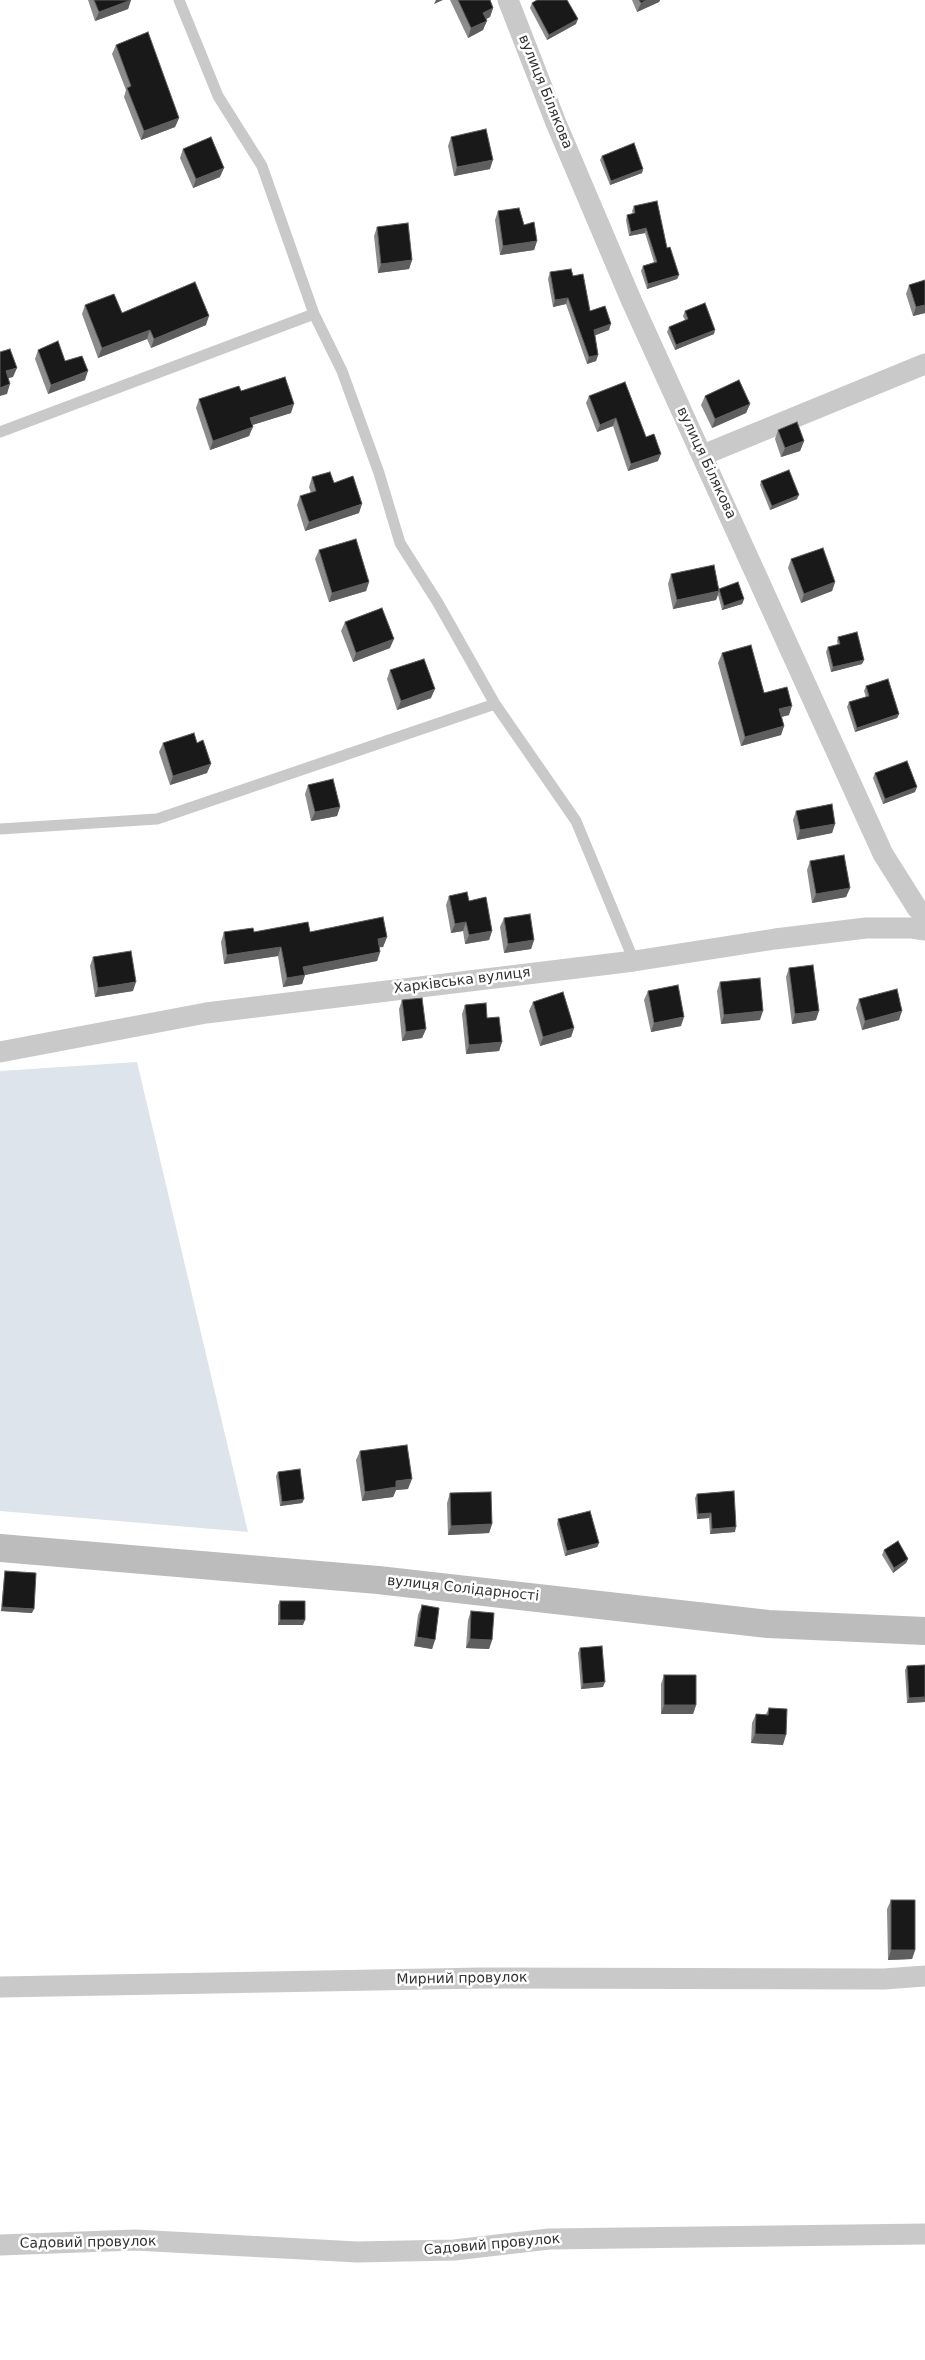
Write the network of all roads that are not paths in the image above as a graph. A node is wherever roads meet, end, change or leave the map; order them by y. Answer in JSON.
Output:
{"nodes":[{"id":1,"x":179,"y":0,"type":"edge"},
{"id":2,"x":508,"y":0,"type":"edge"},
{"id":3,"x":314,"y":314,"type":"junction"},
{"id":4,"x":925,"y":364,"type":"edge"},
{"id":5,"x":0,"y":432,"type":"edge"},
{"id":6,"x":703,"y":455,"type":"junction"},
{"id":7,"x":496,"y":704,"type":"junction"},
{"id":8,"x":0,"y":829,"type":"edge"},
{"id":9,"x":925,"y":914,"type":"edge"},
{"id":10,"x":925,"y":930,"type":"edge"},
{"id":11,"x":634,"y":961,"type":"junction"},
{"id":12,"x":0,"y":1052,"type":"edge"},
{"id":13,"x":0,"y":1548,"type":"edge"},
{"id":14,"x":925,"y":1631,"type":"edge"},
{"id":15,"x":925,"y":1976,"type":"edge"},
{"id":16,"x":0,"y":1987,"type":"edge"},
{"id":17,"x":925,"y":2234,"type":"edge"},
{"id":18,"x":0,"y":2246,"type":"edge"}],
"edges":[{"from":1,"to":3,"type":"lane"},
{"from":2,"to":6,"type":"street","name":"вулиця Білякова"},
{"from":3,"to":5,"type":"lane"},
{"from":3,"to":7,"type":"lane"},
{"from":4,"to":6,"type":"street"},
{"from":6,"to":9,"type":"street","name":"вулиця Білякова"},
{"from":7,"to":8,"type":"lane"},
{"from":7,"to":11,"type":"lane"},
{"from":10,"to":11,"type":"street","name":"Харківська вулиця"},
{"from":11,"to":12,"type":"street","name":"Харківська вулиця"},
{"from":13,"to":14,"type":"main road","name":"вулиця Солідарності"},
{"from":15,"to":16,"type":"street","name":"Мирний провулок"},
{"from":17,"to":18,"type":"street","name":"Садовий провулок"}]}
